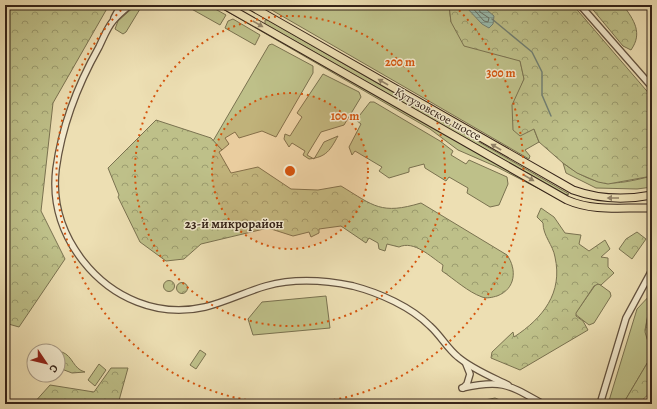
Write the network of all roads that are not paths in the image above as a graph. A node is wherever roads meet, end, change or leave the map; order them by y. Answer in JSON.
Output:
{"nodes":[{"id":1,"x":121,"y":5,"type":"edge"},
{"id":2,"x":130,"y":5,"type":"edge"},
{"id":3,"x":224,"y":5,"type":"edge"},
{"id":4,"x":249,"y":5,"type":"edge"},
{"id":5,"x":580,"y":5,"type":"edge"},
{"id":6,"x":112,"y":21,"type":"junction"},
{"id":7,"x":652,"y":88,"type":"edge"},
{"id":8,"x":652,"y":195,"type":"edge"},
{"id":9,"x":652,"y":208,"type":"edge"},
{"id":10,"x":652,"y":270,"type":"edge"},
{"id":11,"x":465,"y":363,"type":"junction"},
{"id":12,"x":508,"y":385,"type":"junction"},
{"id":13,"x":543,"y":404,"type":"edge"},
{"id":14,"x":600,"y":404,"type":"edge"}],
"edges":[{"from":1,"to":6,"type":"street"},
{"from":2,"to":6,"type":"street"},
{"from":3,"to":9,"type":"main road","name":"Кутузовское шоссе","one_way":true},
{"from":8,"to":4,"type":"main road","name":"Кутузовское шоссе","one_way":true},
{"from":5,"to":7,"type":"street"},
{"from":6,"to":11,"type":"street"},
{"from":10,"to":14,"type":"street"},
{"from":11,"to":12,"type":"street"},
{"from":11,"to":12,"type":"street"},
{"from":12,"to":13,"type":"street"}]}
